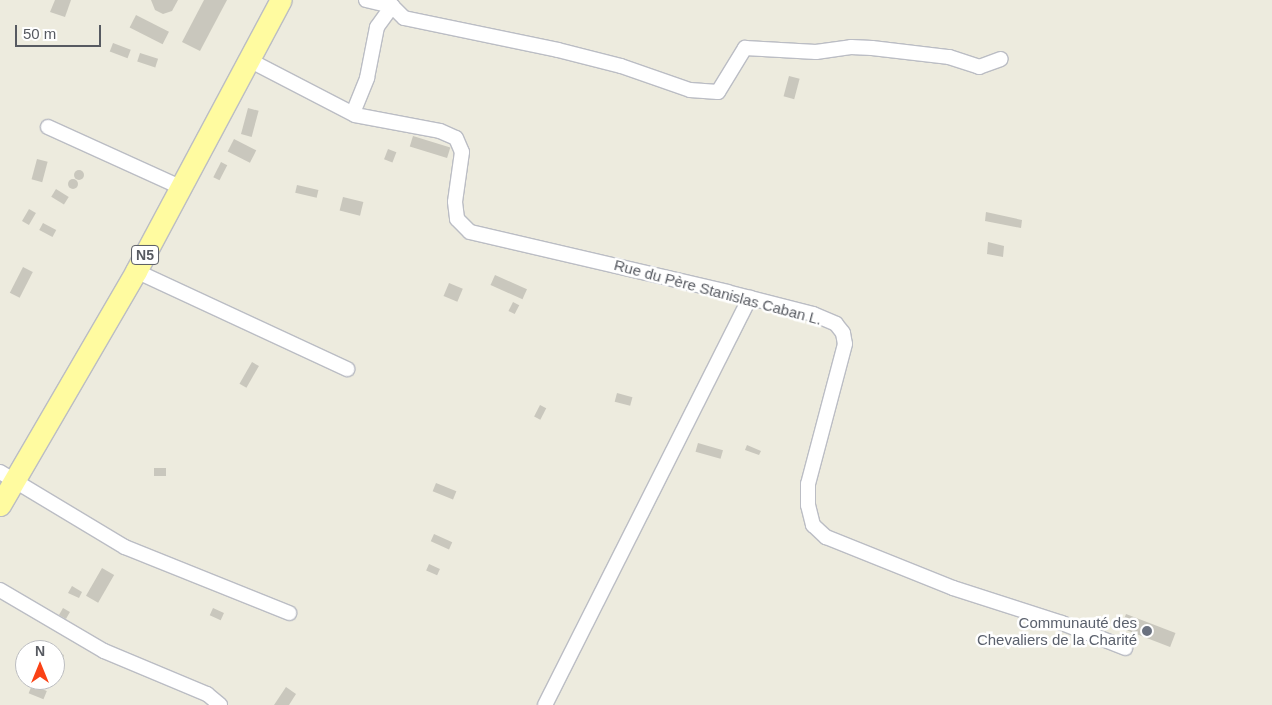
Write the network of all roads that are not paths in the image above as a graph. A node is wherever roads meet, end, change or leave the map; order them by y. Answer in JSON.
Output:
{"nodes":[{"id":1,"x":281,"y":0,"type":"edge"},
{"id":2,"x":366,"y":0,"type":"edge"},
{"id":3,"x":392,"y":6,"type":"junction"},
{"id":4,"x":1001,"y":59,"type":"dead end"},
{"id":5,"x":249,"y":60,"type":"junction"},
{"id":6,"x":353,"y":113,"type":"junction"},
{"id":7,"x":48,"y":127,"type":"dead end"},
{"id":8,"x":180,"y":187,"type":"junction"},
{"id":9,"x":136,"y":271,"type":"junction"},
{"id":10,"x":750,"y":298,"type":"junction"},
{"id":11,"x":347,"y":369,"type":"dead end"},
{"id":12,"x":8,"y":477,"type":"edge"},
{"id":13,"x":0,"y":505,"type":"edge"},
{"id":14,"x":0,"y":590,"type":"edge"},
{"id":15,"x":289,"y":613,"type":"dead end"},
{"id":16,"x":1125,"y":648,"type":"dead end"},
{"id":17,"x":220,"y":705,"type":"edge"},
{"id":18,"x":545,"y":705,"type":"edge"}],
"edges":[{"from":1,"to":5,"type":"main road","name":"N5","number":"N5"},
{"from":2,"to":3,"type":"street"},
{"from":3,"to":4,"type":"street"},
{"from":3,"to":6,"type":"street"},
{"from":5,"to":6,"type":"street","name":"Rue du Père Stanislas Caban L."},
{"from":5,"to":8,"type":"main road","name":"N5","number":"N5"},
{"from":6,"to":10,"type":"street","name":"Rue du Père Stanislas Caban L."},
{"from":7,"to":8,"type":"street"},
{"from":8,"to":9,"type":"main road","name":"N5","number":"N5"},
{"from":9,"to":11,"type":"street"},
{"from":9,"to":12,"type":"main road","name":"N5","number":"N5"},
{"from":10,"to":16,"type":"street","name":"Rue du Père Stanislas Caban L."},
{"from":10,"to":18,"type":"street"},
{"from":12,"to":13,"type":"main road","name":"N5","number":"N5"},
{"from":12,"to":15,"type":"street"},
{"from":14,"to":17,"type":"street"}]}
